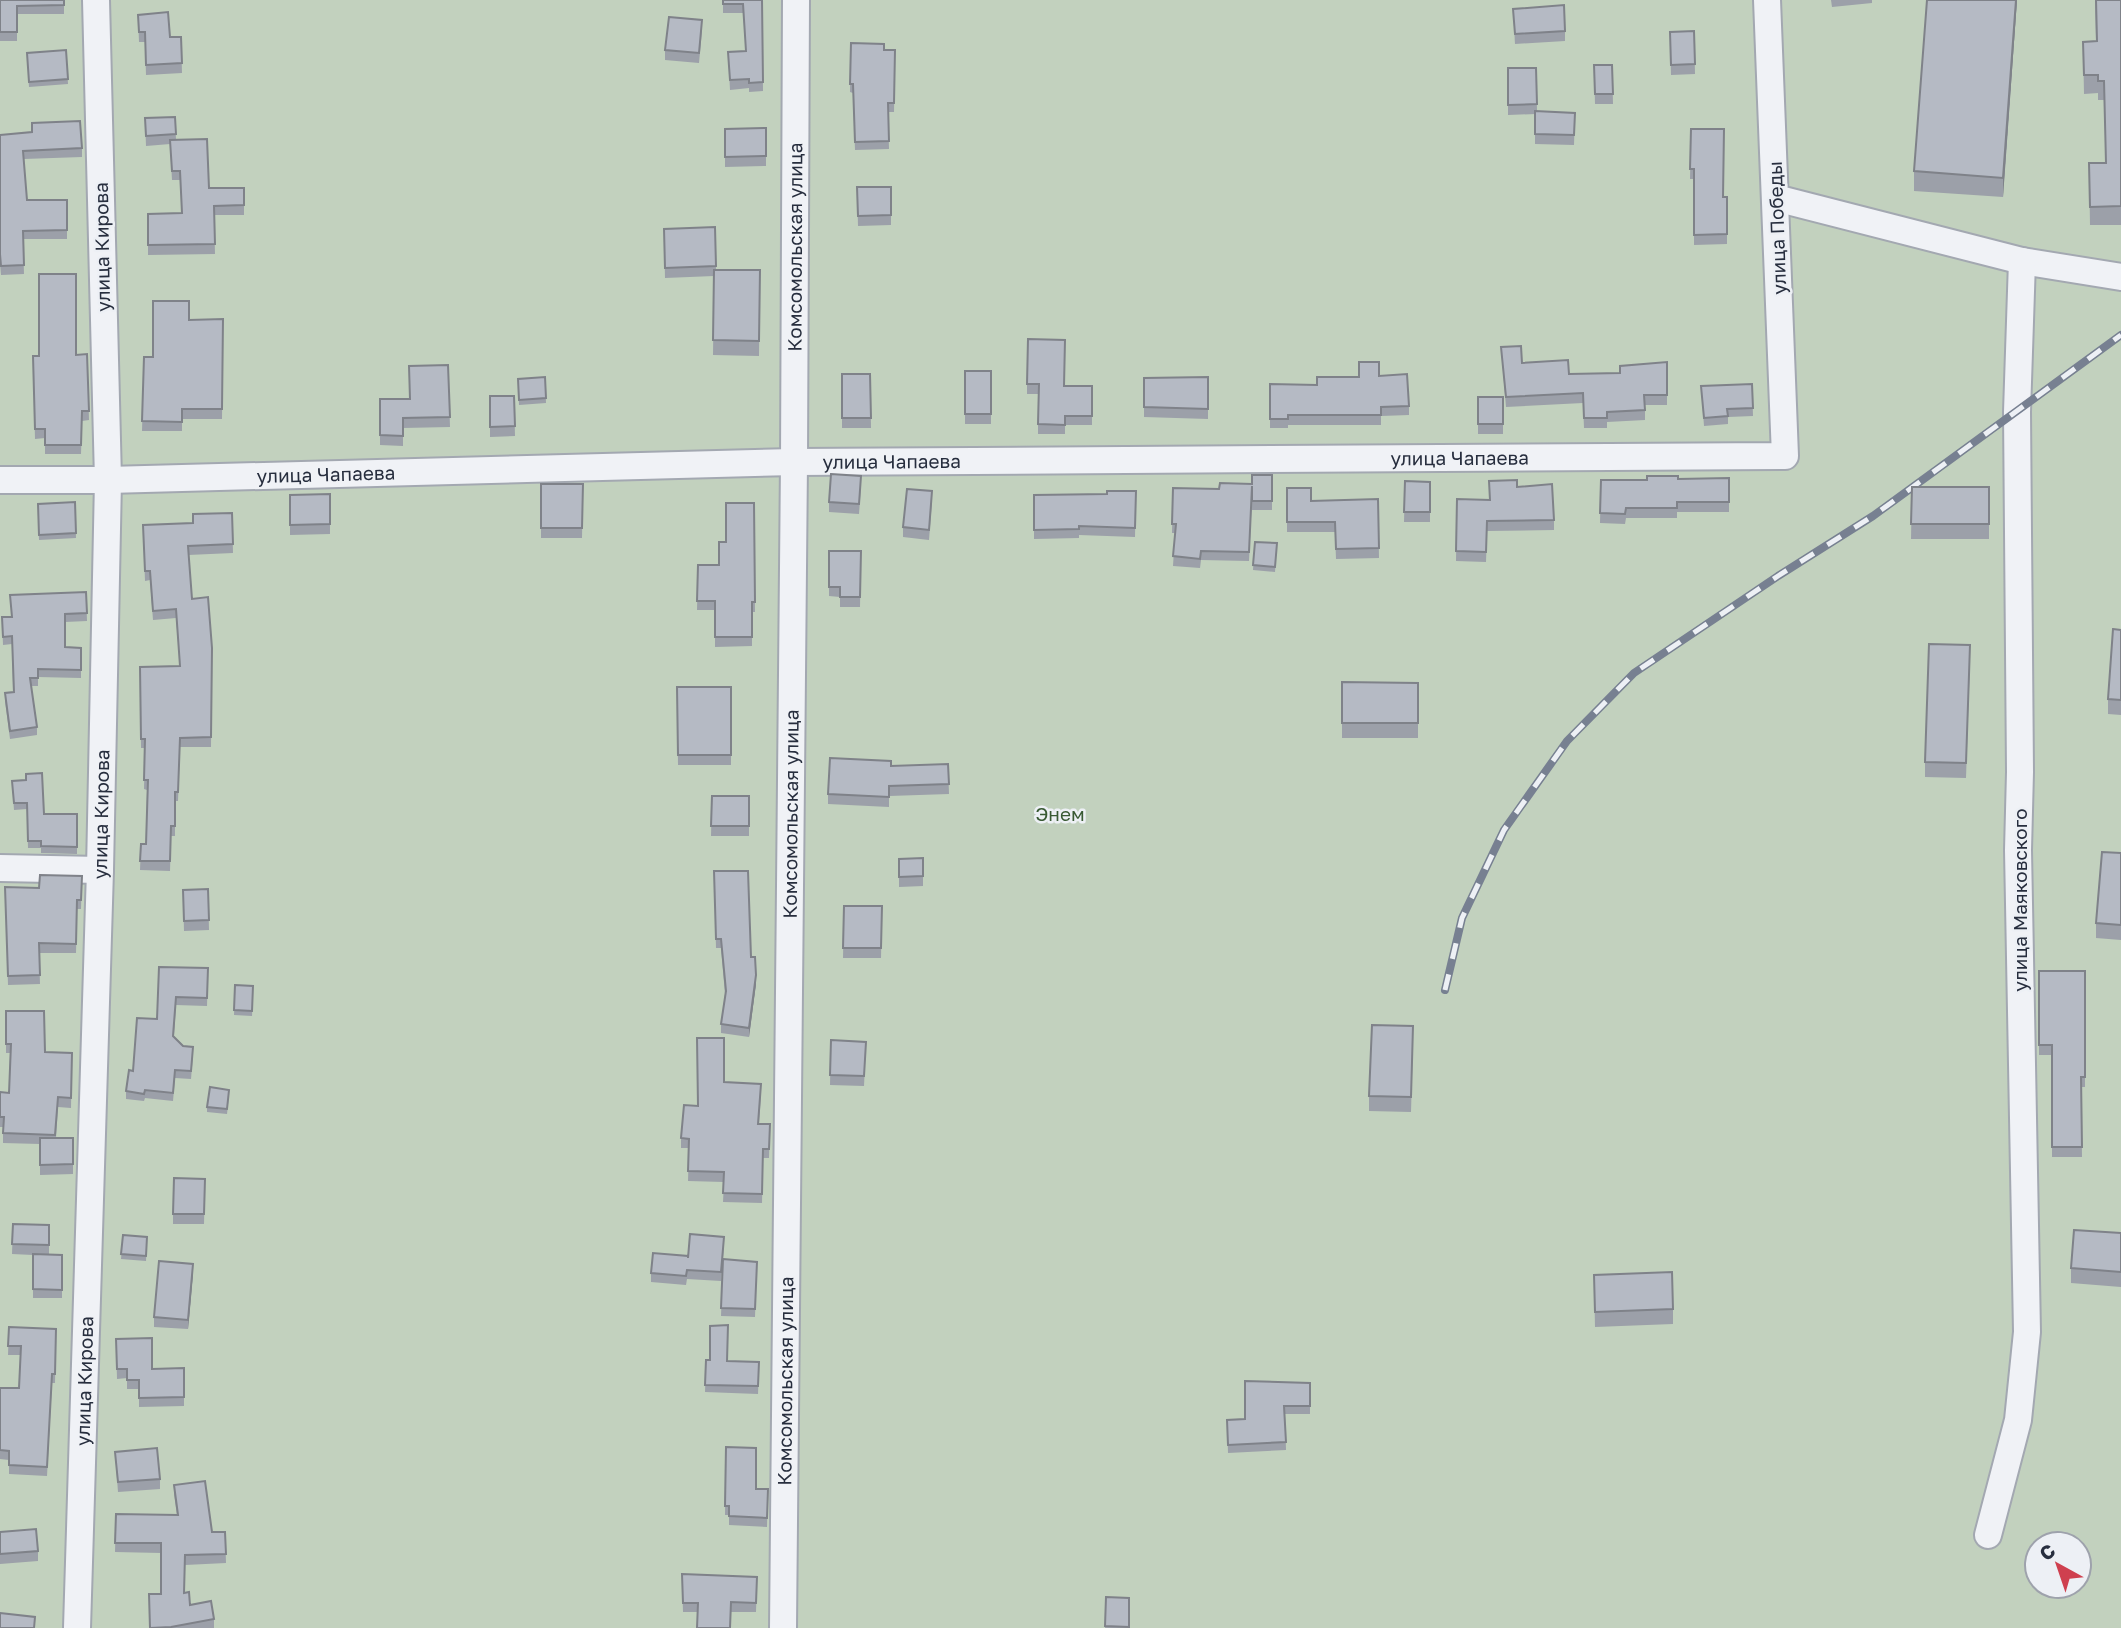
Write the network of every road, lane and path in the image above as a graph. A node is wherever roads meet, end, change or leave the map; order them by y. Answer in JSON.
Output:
{"nodes":[{"id":1,"x":96,"y":0,"type":"edge"},
{"id":2,"x":796,"y":0,"type":"edge"},
{"id":3,"x":1767,"y":0,"type":"edge"},
{"id":4,"x":1776,"y":198,"type":"junction"},
{"id":5,"x":2022,"y":261,"type":"junction"},
{"id":6,"x":2121,"y":276,"type":"edge"},
{"id":7,"x":1785,"y":456,"type":"joint"},
{"id":8,"x":794,"y":461,"type":"junction"},
{"id":9,"x":0,"y":480,"type":"edge"},
{"id":10,"x":108,"y":480,"type":"junction"},
{"id":11,"x":0,"y":868,"type":"edge"},
{"id":12,"x":100,"y":870,"type":"junction"},
{"id":13,"x":1988,"y":1535,"type":"dead end"},
{"id":14,"x":77,"y":1628,"type":"edge"},
{"id":15,"x":783,"y":1628,"type":"edge"}],
"edges":[{"from":1,"to":10,"type":"street","name":"улица Кирова"},
{"from":2,"to":8,"type":"street","name":"Комсомольская улица"},
{"from":3,"to":4,"type":"street","name":"улица Победы"},
{"from":4,"to":5,"type":"street"},
{"from":4,"to":7,"type":"street","name":"улица Победы"},
{"from":5,"to":6,"type":"street"},
{"from":5,"to":13,"type":"street","name":"улица Маяковского"},
{"from":7,"to":8,"type":"street","name":"улица Чапаева"},
{"from":8,"to":10,"type":"street","name":"улица Чапаева"},
{"from":8,"to":15,"type":"street","name":"Комсомольская улица"},
{"from":9,"to":10,"type":"street","name":"улица Чапаева"},
{"from":10,"to":12,"type":"street","name":"улица Кирова"},
{"from":11,"to":12,"type":"street"},
{"from":12,"to":14,"type":"street","name":"улица Кирова"}]}
